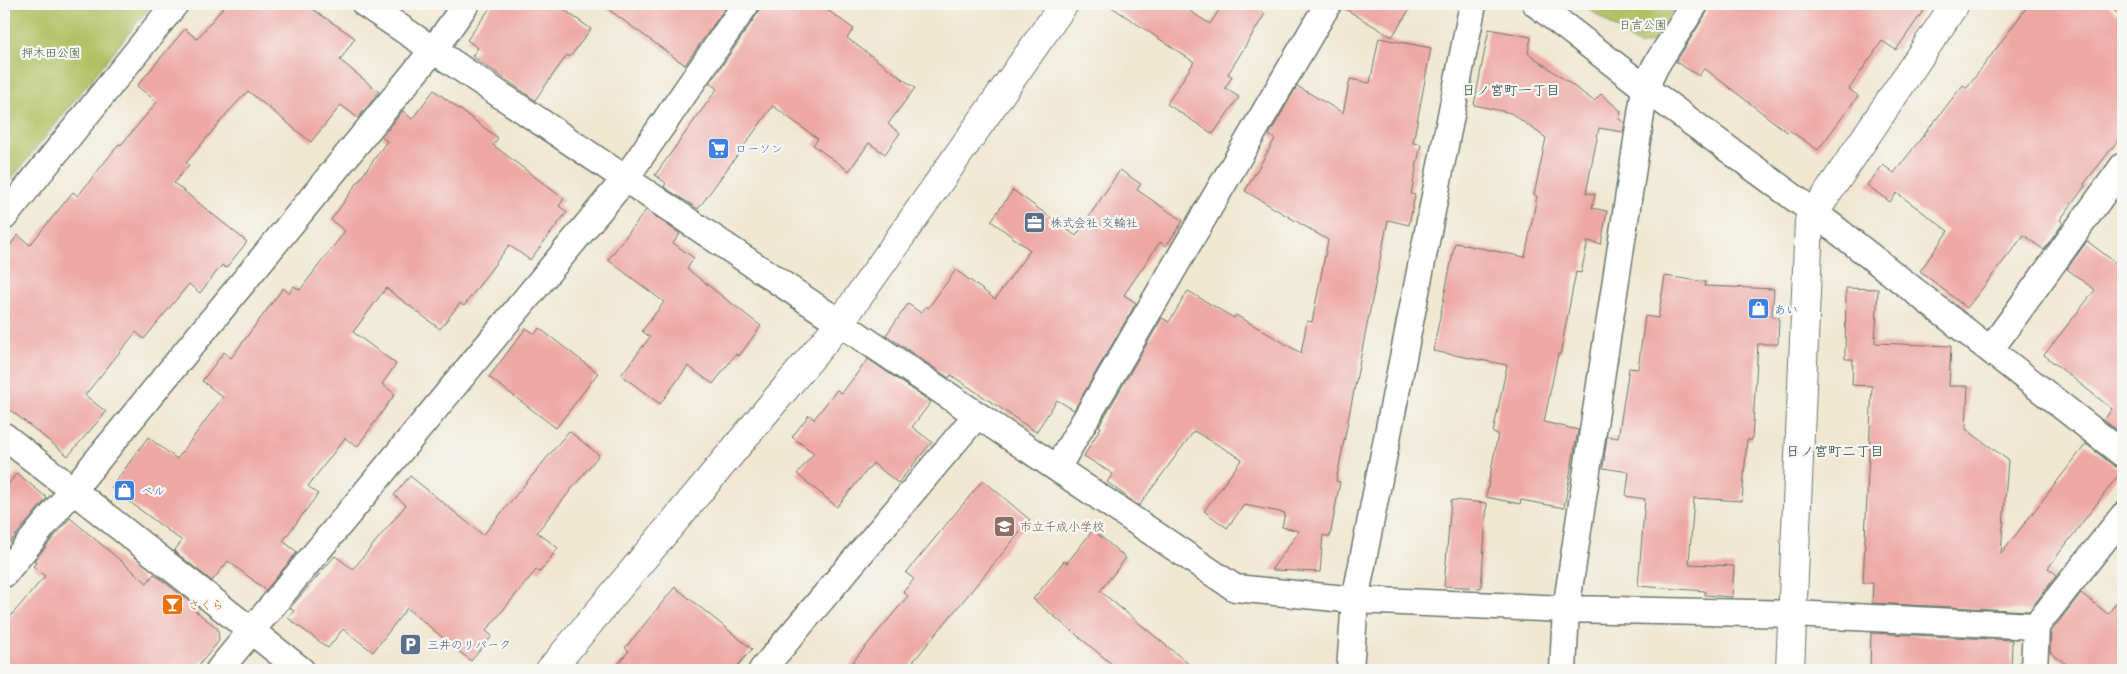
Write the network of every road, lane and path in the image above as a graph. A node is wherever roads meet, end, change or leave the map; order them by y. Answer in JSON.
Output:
{"nodes":[{"id":1,"x":175,"y":4,"type":"edge"},
{"id":2,"x":365,"y":4,"type":"edge"},
{"id":3,"x":466,"y":4,"type":"edge"},
{"id":4,"x":746,"y":4,"type":"edge"},
{"id":5,"x":1064,"y":4,"type":"edge"},
{"id":6,"x":1328,"y":4,"type":"edge"},
{"id":7,"x":1473,"y":4,"type":"edge"},
{"id":8,"x":1536,"y":4,"type":"edge"},
{"id":9,"x":1695,"y":4,"type":"edge"},
{"id":10,"x":1955,"y":4,"type":"edge"},
{"id":11,"x":434,"y":49,"type":"junction"},
{"id":12,"x":1645,"y":88,"type":"junction"},
{"id":13,"x":2123,"y":166,"type":"edge"},
{"id":14,"x":625,"y":178,"type":"junction"},
{"id":15,"x":1815,"y":213,"type":"junction"},
{"id":16,"x":4,"y":218,"type":"edge"},
{"id":17,"x":840,"y":323,"type":"junction"},
{"id":18,"x":1990,"y":350,"type":"junction"},
{"id":19,"x":977,"y":415,"type":"junction"},
{"id":20,"x":4,"y":436,"type":"edge"},
{"id":21,"x":2123,"y":454,"type":"edge"},
{"id":22,"x":1057,"y":468,"type":"junction"},
{"id":23,"x":73,"y":490,"type":"junction"},
{"id":24,"x":2123,"y":516,"type":"edge"},
{"id":25,"x":4,"y":574,"type":"edge"},
{"id":26,"x":1355,"y":600,"type":"junction"},
{"id":27,"x":1566,"y":609,"type":"junction"},
{"id":28,"x":1792,"y":614,"type":"junction"},
{"id":29,"x":2036,"y":626,"type":"junction"},
{"id":30,"x":252,"y":632,"type":"junction"},
{"id":31,"x":219,"y":670,"type":"edge"},
{"id":32,"x":301,"y":670,"type":"edge"},
{"id":33,"x":550,"y":670,"type":"edge"},
{"id":34,"x":762,"y":670,"type":"edge"},
{"id":35,"x":1350,"y":670,"type":"edge"},
{"id":36,"x":1563,"y":670,"type":"edge"},
{"id":37,"x":1790,"y":670,"type":"edge"},
{"id":38,"x":2034,"y":670,"type":"edge"}],
"edges":[{"from":1,"to":16,"type":"street"},
{"from":2,"to":11,"type":"street"},
{"from":3,"to":11,"type":"street"},
{"from":4,"to":14,"type":"street"},
{"from":5,"to":17,"type":"street"},
{"from":6,"to":22,"type":"street"},
{"from":7,"to":26,"type":"street"},
{"from":8,"to":12,"type":"street"},
{"from":9,"to":12,"type":"street"},
{"from":10,"to":15,"type":"street"},
{"from":11,"to":14,"type":"street"},
{"from":11,"to":23,"type":"street"},
{"from":12,"to":15,"type":"street"},
{"from":12,"to":27,"type":"street"},
{"from":13,"to":18,"type":"street"},
{"from":14,"to":17,"type":"street"},
{"from":14,"to":30,"type":"street"},
{"from":15,"to":18,"type":"street"},
{"from":15,"to":28,"type":"street"},
{"from":17,"to":19,"type":"street"},
{"from":17,"to":33,"type":"street"},
{"from":18,"to":21,"type":"street"},
{"from":19,"to":22,"type":"street"},
{"from":19,"to":34,"type":"street"},
{"from":20,"to":23,"type":"street"},
{"from":22,"to":26,"type":"street"},
{"from":23,"to":25,"type":"street"},
{"from":23,"to":30,"type":"street"},
{"from":24,"to":29,"type":"street"},
{"from":26,"to":27,"type":"street"},
{"from":26,"to":35,"type":"street"},
{"from":27,"to":28,"type":"street"},
{"from":27,"to":36,"type":"street"},
{"from":28,"to":29,"type":"street"},
{"from":28,"to":37,"type":"street"},
{"from":29,"to":38,"type":"street"},
{"from":30,"to":31,"type":"street"},
{"from":30,"to":32,"type":"street"}]}
